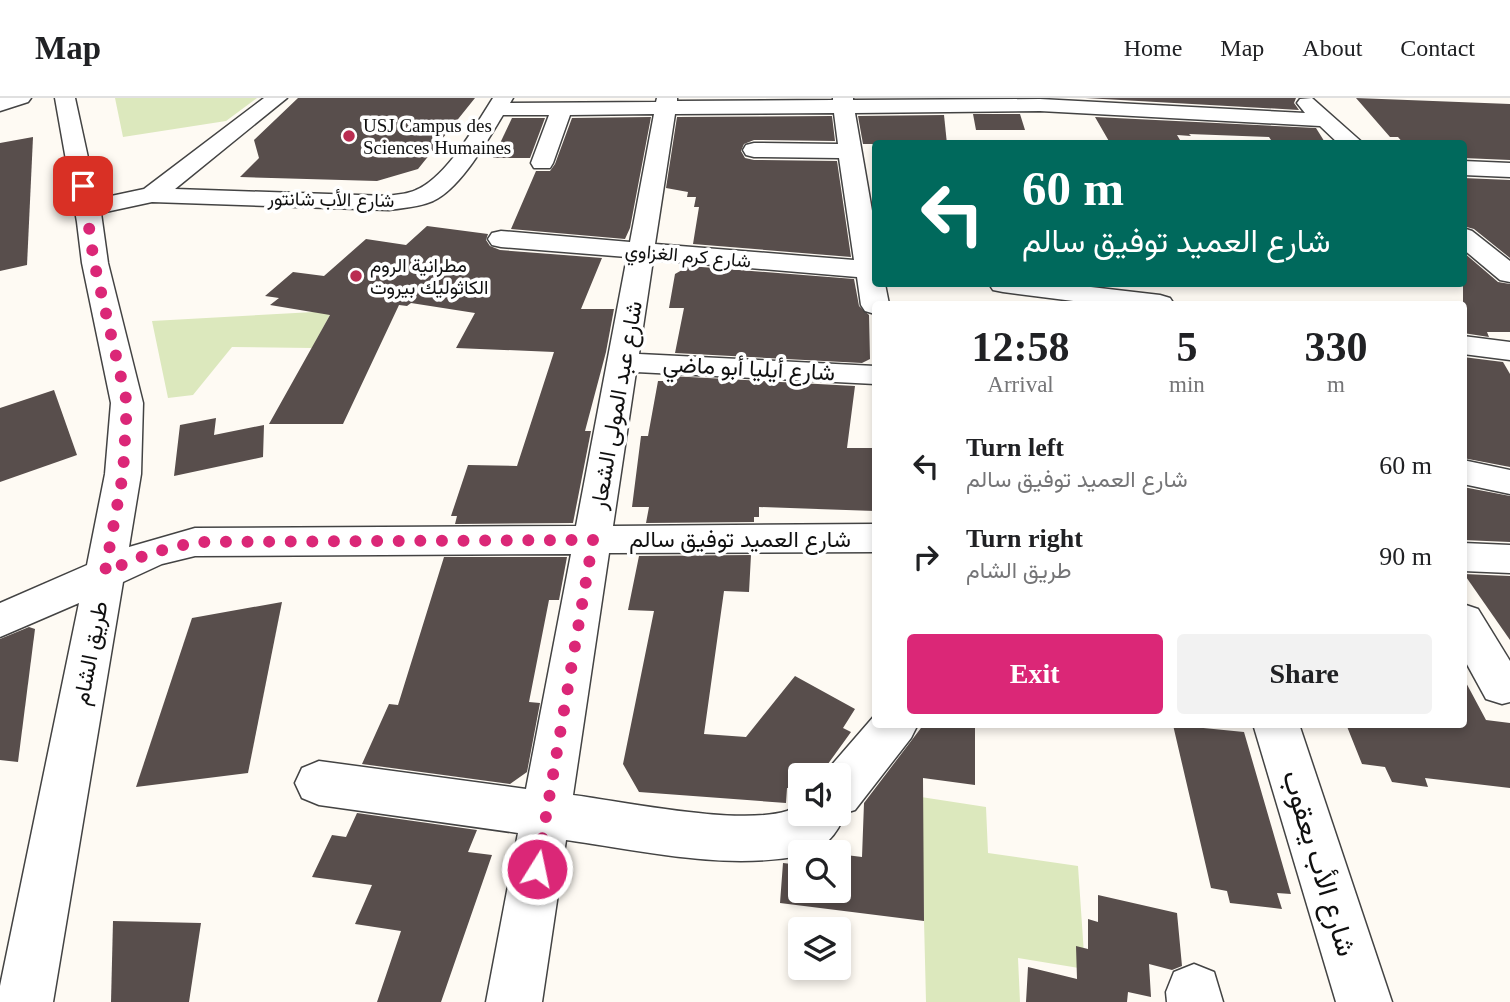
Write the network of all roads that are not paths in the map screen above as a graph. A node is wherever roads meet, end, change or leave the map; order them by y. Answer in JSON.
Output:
{"nodes":[{"id":1,"x":21,"y":98,"type":"edge"},
{"id":2,"x":65,"y":98,"type":"edge"},
{"id":3,"x":277,"y":98,"type":"edge"},
{"id":4,"x":1302,"y":98,"type":"edge"},
{"id":5,"x":844,"y":102,"type":"edge"},
{"id":6,"x":666,"y":103,"type":"edge"},
{"id":7,"x":500,"y":104,"type":"edge"},
{"id":8,"x":0,"y":105,"type":"edge"},
{"id":9,"x":562,"y":109,"type":"junction"},
{"id":10,"x":1327,"y":120,"type":"junction"},
{"id":11,"x":1349,"y":140,"type":"edge"},
{"id":12,"x":754,"y":149,"type":"dead end"},
{"id":13,"x":858,"y":158,"type":"edge"},
{"id":14,"x":542,"y":163,"type":"dead end"},
{"id":15,"x":1467,"y":168,"type":"edge"},
{"id":16,"x":1510,"y":170,"type":"edge"},
{"id":17,"x":152,"y":195,"type":"junction"},
{"id":18,"x":88,"y":208,"type":"junction"},
{"id":19,"x":501,"y":239,"type":"dead end"},
{"id":20,"x":642,"y":252,"type":"junction"},
{"id":21,"x":1475,"y":255,"type":"edge"},
{"id":22,"x":872,"y":270,"type":"edge"},
{"id":23,"x":1510,"y":274,"type":"edge"},
{"id":24,"x":1027,"y":287,"type":"edge"},
{"id":25,"x":1136,"y":301,"type":"edge"},
{"id":26,"x":1467,"y":346,"type":"edge"},
{"id":27,"x":1510,"y":351,"type":"edge"},
{"id":28,"x":623,"y":362,"type":"junction"},
{"id":29,"x":872,"y":375,"type":"edge"},
{"id":30,"x":1467,"y":472,"type":"edge"},
{"id":31,"x":1510,"y":482,"type":"edge"},
{"id":32,"x":872,"y":538,"type":"edge"},
{"id":33,"x":593,"y":540,"type":"junction"},
{"id":34,"x":1467,"y":557,"type":"edge"},
{"id":35,"x":1510,"y":559,"type":"edge"},
{"id":36,"x":105,"y":572,"type":"junction"},
{"id":37,"x":0,"y":621,"type":"edge"},
{"id":38,"x":1467,"y":627,"type":"edge"},
{"id":39,"x":1502,"y":686,"type":"dead end"},
{"id":40,"x":892,"y":728,"type":"edge"},
{"id":41,"x":1277,"y":728,"type":"edge"},
{"id":42,"x":851,"y":778,"type":"edge"},
{"id":43,"x":319,"y":783,"type":"dead end"},
{"id":44,"x":546,"y":816,"type":"junction"},
{"id":45,"x":808,"y":826,"type":"edge"},
{"id":46,"x":25,"y":1002,"type":"edge"},
{"id":47,"x":514,"y":1002,"type":"edge"},
{"id":48,"x":1364,"y":1002,"type":"edge"}],
"edges":[{"from":1,"to":8,"type":"street"},
{"from":2,"to":18,"type":"street","name":"طريق الشام"},
{"from":3,"to":17,"type":"street"},
{"from":4,"to":10,"type":"street"},
{"from":5,"to":6,"type":"street"},
{"from":5,"to":10,"type":"street"},
{"from":5,"to":13,"type":"street"},
{"from":6,"to":9,"type":"street"},
{"from":6,"to":20,"type":"street","name":"شارع عبد المولى الشعار"},
{"from":7,"to":9,"type":"street"},
{"from":7,"to":17,"type":"street","name":"شارع الأب شانتور"},
{"from":9,"to":14,"type":"street"},
{"from":10,"to":11,"type":"street"},
{"from":12,"to":13,"type":"street"},
{"from":13,"to":22,"type":"street"},
{"from":15,"to":16,"type":"street"},
{"from":17,"to":18,"type":"street"},
{"from":18,"to":36,"type":"street","name":"طريق الشام"},
{"from":19,"to":20,"type":"street","name":"شارع كرم الغزاوي"},
{"from":20,"to":22,"type":"street","name":"شارع كرم الغزاوي"},
{"from":20,"to":28,"type":"street","name":"شارع عبد المولى الشعار"},
{"from":21,"to":23,"type":"street"},
{"from":24,"to":25,"type":"street"},
{"from":26,"to":27,"type":"street"},
{"from":28,"to":29,"type":"street","name":"شارع أيليا أبو ماضي"},
{"from":28,"to":33,"type":"street","name":"شارع عبد المولى الشعار"},
{"from":30,"to":31,"type":"street"},
{"from":32,"to":33,"type":"street","name":"شارع العميد توفيق سالم"},
{"from":33,"to":36,"type":"street","name":"شارع العميد توفيق سالم"},
{"from":33,"to":44,"type":"street","name":"شارع عبد المولى الشعار"},
{"from":34,"to":35,"type":"street"},
{"from":36,"to":37,"type":"street","name":"شارع العميد توفيق سالم"},
{"from":36,"to":46,"type":"street","name":"طريق الشام"},
{"from":38,"to":39,"type":"street"},
{"from":40,"to":42,"type":"street"},
{"from":41,"to":48,"type":"street","name":"شارع الأب يعقوب"},
{"from":43,"to":44,"type":"street"},
{"from":44,"to":45,"type":"street"},
{"from":44,"to":47,"type":"street","name":"شارع عبد المولى الشعار"}]}
